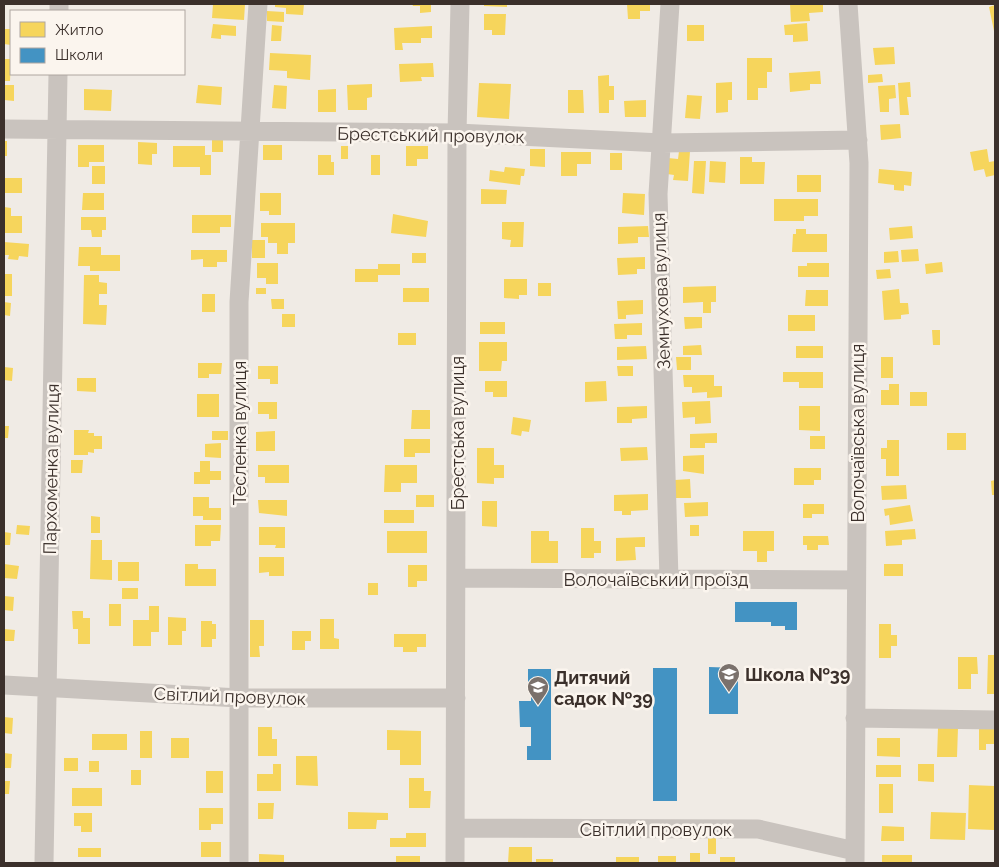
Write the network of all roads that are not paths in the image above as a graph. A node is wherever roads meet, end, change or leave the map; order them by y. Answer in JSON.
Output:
{"nodes":[{"id":1,"x":258,"y":4,"type":"edge"},
{"id":2,"x":460,"y":4,"type":"edge"},
{"id":3,"x":670,"y":4,"type":"edge"},
{"id":4,"x":848,"y":4,"type":"edge"},
{"id":5,"x":58,"y":75,"type":"edge"},
{"id":6,"x":4,"y":129,"type":"edge"},
{"id":7,"x":56,"y":130,"type":"junction"},
{"id":8,"x":250,"y":132,"type":"junction"},
{"id":9,"x":457,"y":133,"type":"junction"},
{"id":10,"x":858,"y":140,"type":"junction"},
{"id":11,"x":662,"y":143,"type":"junction"},
{"id":12,"x":456,"y":578,"type":"junction"},
{"id":13,"x":670,"y":579,"type":"junction"},
{"id":14,"x":856,"y":580,"type":"junction"},
{"id":15,"x":4,"y":686,"type":"edge"},
{"id":16,"x":47,"y":688,"type":"junction"},
{"id":17,"x":239,"y":698,"type":"junction"},
{"id":18,"x":456,"y":698,"type":"junction"},
{"id":19,"x":855,"y":718,"type":"junction"},
{"id":20,"x":995,"y":720,"type":"edge"},
{"id":21,"x":456,"y":828,"type":"junction"},
{"id":22,"x":855,"y":857,"type":"edge"},
{"id":23,"x":44,"y":863,"type":"edge"},
{"id":24,"x":239,"y":863,"type":"edge"},
{"id":25,"x":455,"y":863,"type":"edge"}],
"edges":[{"from":1,"to":8,"type":"street","name":"Тесленка вулиця"},
{"from":2,"to":9,"type":"street","name":"Брестська вулиця"},
{"from":3,"to":11,"type":"street","name":"Земнухова вулиця"},
{"from":4,"to":10,"type":"street","name":"Волочаївська вулиця"},
{"from":5,"to":7,"type":"street","name":"Пархоменка вулиця"},
{"from":6,"to":7,"type":"street","name":"Брестський провулок"},
{"from":7,"to":8,"type":"street","name":"Брестський провулок"},
{"from":7,"to":16,"type":"street","name":"Пархоменка вулиця"},
{"from":8,"to":9,"type":"street","name":"Брестський провулок"},
{"from":8,"to":17,"type":"street","name":"Тесленка вулиця"},
{"from":9,"to":11,"type":"street","name":"Брестський провулок"},
{"from":9,"to":12,"type":"street","name":"Брестська вулиця"},
{"from":10,"to":11,"type":"street","name":"Брестський провулок"},
{"from":10,"to":14,"type":"street","name":"Волочаївська вулиця"},
{"from":11,"to":13,"type":"street","name":"Земнухова вулиця"},
{"from":12,"to":13,"type":"street","name":"Волочаївський проїзд"},
{"from":12,"to":18,"type":"street","name":"Брестська вулиця"},
{"from":13,"to":14,"type":"street","name":"Волочаївський проїзд"},
{"from":14,"to":19,"type":"street","name":"Волочаївська вулиця"},
{"from":15,"to":16,"type":"street","name":"Світлий провулок"},
{"from":16,"to":17,"type":"street","name":"Світлий провулок"},
{"from":16,"to":23,"type":"street","name":"Пархоменка вулиця"},
{"from":17,"to":18,"type":"street","name":"Світлий провулок"},
{"from":17,"to":24,"type":"street","name":"Тесленка вулиця"},
{"from":18,"to":21,"type":"street","name":"Брестська вулиця"},
{"from":19,"to":20,"type":"street"},
{"from":19,"to":22,"type":"street","name":"Волочаївська вулиця"},
{"from":21,"to":22,"type":"street","name":"Світлий провулок"},
{"from":21,"to":25,"type":"street","name":"Брестська вулиця"}]}
